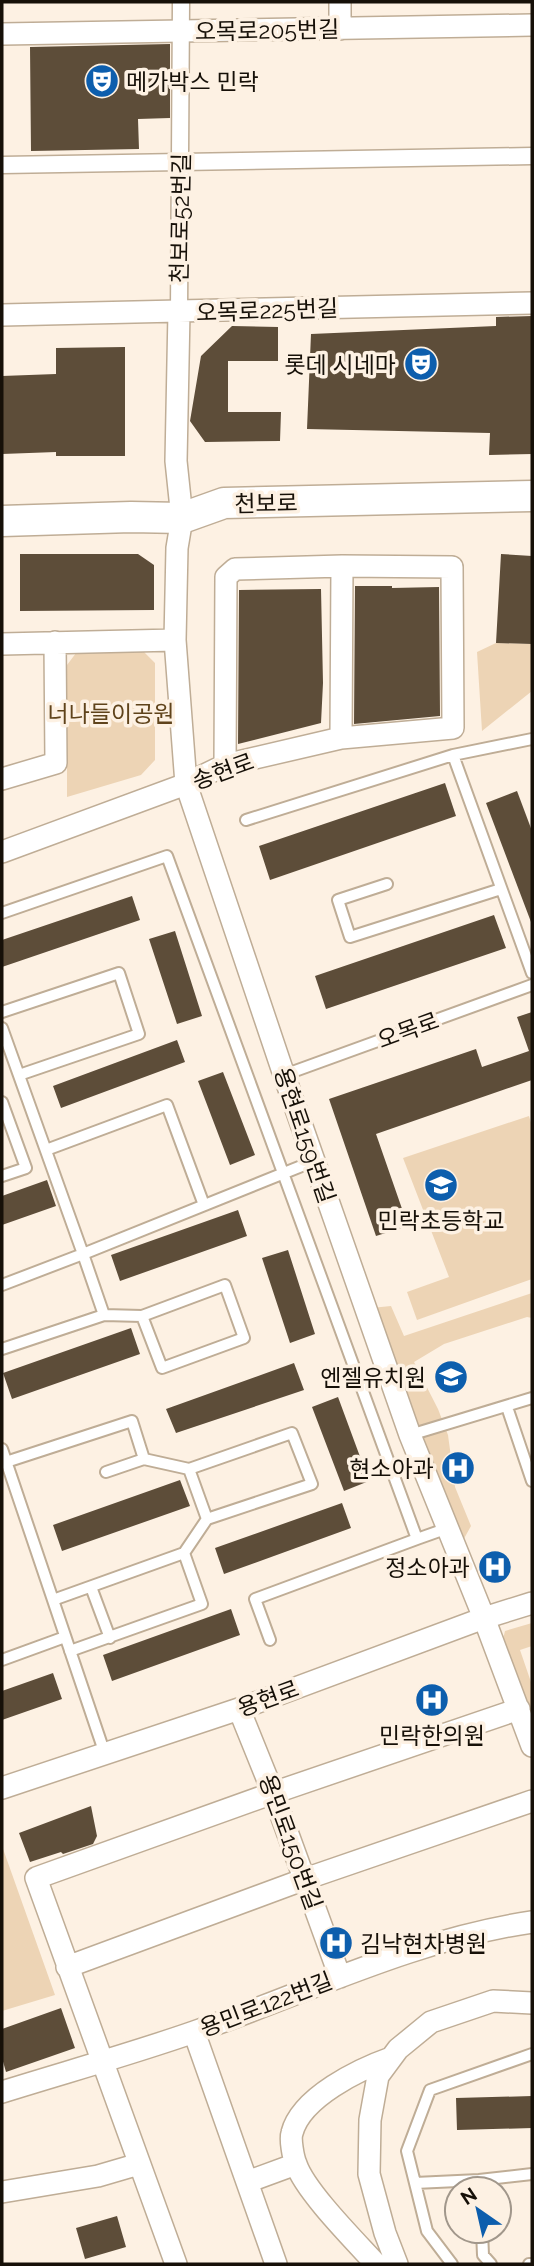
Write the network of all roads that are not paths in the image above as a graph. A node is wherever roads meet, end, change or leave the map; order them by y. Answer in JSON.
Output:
{"nodes":[{"id":1,"x":181,"y":2,"type":"edge"},
{"id":2,"x":340,"y":2,"type":"edge"},
{"id":3,"x":532,"y":25,"type":"edge"},
{"id":4,"x":340,"y":29,"type":"junction"},
{"id":5,"x":181,"y":31,"type":"junction"},
{"id":6,"x":2,"y":34,"type":"edge"},
{"id":7,"x":532,"y":156,"type":"edge"},
{"id":8,"x":181,"y":163,"type":"junction"},
{"id":9,"x":2,"y":164,"type":"edge"},
{"id":10,"x":532,"y":303,"type":"edge"},
{"id":11,"x":179,"y":312,"type":"junction"},
{"id":12,"x":2,"y":315,"type":"edge"},
{"id":13,"x":532,"y":496,"type":"edge"},
{"id":14,"x":182,"y":518,"type":"junction"},
{"id":15,"x":2,"y":521,"type":"edge"},
{"id":16,"x":342,"y":566,"type":"junction"},
{"id":17,"x":175,"y":640,"type":"junction"},
{"id":18,"x":55,"y":642,"type":"junction"},
{"id":19,"x":2,"y":644,"type":"edge"},
{"id":20,"x":341,"y":738,"type":"junction"},
{"id":21,"x":532,"y":739,"type":"edge"},
{"id":22,"x":453,"y":755,"type":"junction"},
{"id":23,"x":225,"y":765,"type":"junction"},
{"id":24,"x":2,"y":779,"type":"edge"},
{"id":25,"x":186,"y":784,"type":"junction"},
{"id":26,"x":246,"y":820,"type":"dead end"},
{"id":27,"x":2,"y":852,"type":"edge"},
{"id":28,"x":387,"y":884,"type":"dead end"},
{"id":29,"x":501,"y":889,"type":"junction"},
{"id":30,"x":2,"y":914,"type":"edge"},
{"id":31,"x":532,"y":973,"type":"edge"},
{"id":32,"x":532,"y":985,"type":"edge"},
{"id":33,"x":2,"y":1012,"type":"edge"},
{"id":34,"x":2,"y":1028,"type":"edge"},
{"id":35,"x":19,"y":1075,"type":"junction"},
{"id":36,"x":284,"y":1075,"type":"junction"},
{"id":37,"x":2,"y":1102,"type":"edge"},
{"id":38,"x":37,"y":1126,"type":"junction"},
{"id":39,"x":14,"y":1135,"type":"junction"},
{"id":40,"x":46,"y":1150,"type":"junction"},
{"id":41,"x":314,"y":1161,"type":"junction"},
{"id":42,"x":285,"y":1174,"type":"junction"},
{"id":43,"x":2,"y":1176,"type":"edge"},
{"id":44,"x":204,"y":1205,"type":"junction"},
{"id":45,"x":83,"y":1254,"type":"junction"},
{"id":46,"x":2,"y":1284,"type":"edge"},
{"id":47,"x":104,"y":1315,"type":"junction"},
{"id":48,"x":142,"y":1316,"type":"junction"},
{"id":49,"x":2,"y":1349,"type":"edge"},
{"id":50,"x":532,"y":1398,"type":"edge"},
{"id":51,"x":507,"y":1407,"type":"junction"},
{"id":52,"x":410,"y":1435,"type":"junction"},
{"id":53,"x":2,"y":1449,"type":"edge"},
{"id":54,"x":144,"y":1460,"type":"junction"},
{"id":55,"x":6,"y":1462,"type":"junction"},
{"id":56,"x":188,"y":1469,"type":"junction"},
{"id":57,"x":106,"y":1472,"type":"dead end"},
{"id":58,"x":532,"y":1481,"type":"edge"},
{"id":59,"x":13,"y":1483,"type":"junction"},
{"id":60,"x":2,"y":1487,"type":"edge"},
{"id":61,"x":207,"y":1519,"type":"junction"},
{"id":62,"x":448,"y":1528,"type":"junction"},
{"id":63,"x":417,"y":1539,"type":"junction"},
{"id":64,"x":184,"y":1553,"type":"junction"},
{"id":65,"x":91,"y":1587,"type":"junction"},
{"id":66,"x":53,"y":1600,"type":"junction"},
{"id":67,"x":532,"y":1603,"type":"edge"},
{"id":68,"x":484,"y":1618,"type":"junction"},
{"id":69,"x":65,"y":1637,"type":"junction"},
{"id":70,"x":110,"y":1638,"type":"junction"},
{"id":71,"x":270,"y":1640,"type":"dead end"},
{"id":72,"x":70,"y":1651,"type":"junction"},
{"id":73,"x":2,"y":1660,"type":"edge"},
{"id":74,"x":239,"y":1709,"type":"junction"},
{"id":75,"x":519,"y":1709,"type":"junction"},
{"id":76,"x":532,"y":1746,"type":"edge"},
{"id":77,"x":105,"y":1754,"type":"junction"},
{"id":78,"x":2,"y":1788,"type":"edge"},
{"id":79,"x":273,"y":1793,"type":"junction"},
{"id":80,"x":532,"y":1801,"type":"edge"},
{"id":81,"x":305,"y":1880,"type":"junction"},
{"id":82,"x":532,"y":1922,"type":"edge"},
{"id":83,"x":67,"y":1967,"type":"junction"},
{"id":84,"x":340,"y":1977,"type":"junction"},
{"id":85,"x":532,"y":2004,"type":"edge"},
{"id":86,"x":194,"y":2032,"type":"junction"},
{"id":87,"x":532,"y":2054,"type":"edge"},
{"id":88,"x":391,"y":2058,"type":"junction"},
{"id":89,"x":100,"y":2061,"type":"junction"},
{"id":90,"x":2,"y":2092,"type":"edge"},
{"id":91,"x":139,"y":2164,"type":"junction"},
{"id":92,"x":296,"y":2164,"type":"junction"},
{"id":93,"x":532,"y":2174,"type":"edge"},
{"id":94,"x":513,"y":2178,"type":"edge"},
{"id":95,"x":247,"y":2182,"type":"junction"},
{"id":96,"x":415,"y":2183,"type":"junction"},
{"id":97,"x":443,"y":2184,"type":"edge"},
{"id":98,"x":2,"y":2192,"type":"edge"},
{"id":99,"x":483,"y":2245,"type":"edge"},
{"id":100,"x":176,"y":2264,"type":"edge"},
{"id":101,"x":276,"y":2264,"type":"edge"},
{"id":102,"x":376,"y":2264,"type":"edge"},
{"id":103,"x":397,"y":2264,"type":"edge"},
{"id":104,"x":452,"y":2264,"type":"edge"},
{"id":105,"x":491,"y":2264,"type":"edge"}],
"edges":[{"from":1,"to":5,"type":"street","name":"천보로52번길"},
{"from":2,"to":4,"type":"street"},
{"from":3,"to":4,"type":"street","name":"오목로205번길"},
{"from":4,"to":5,"type":"street","name":"오목로205번길"},
{"from":5,"to":6,"type":"street","name":"오목로205번길"},
{"from":5,"to":8,"type":"street","name":"천보로52번길"},
{"from":7,"to":8,"type":"street"},
{"from":8,"to":9,"type":"street"},
{"from":8,"to":11,"type":"street","name":"천보로52번길"},
{"from":10,"to":11,"type":"street","name":"오목로225번길"},
{"from":11,"to":12,"type":"street","name":"오목로225번길"},
{"from":11,"to":14,"type":"street","name":"천보로52번길"},
{"from":13,"to":14,"type":"main road","name":"천보로"},
{"from":14,"to":15,"type":"main road","name":"천보로"},
{"from":14,"to":17,"type":"street","name":"천보로52번길"},
{"from":16,"to":20,"type":"street"},
{"from":16,"to":20,"type":"street","name":"송현로"},
{"from":16,"to":23,"type":"street"},
{"from":17,"to":18,"type":"street"},
{"from":17,"to":25,"type":"street","name":"용현로159번길"},
{"from":18,"to":19,"type":"street"},
{"from":18,"to":24,"type":"street"},
{"from":20,"to":23,"type":"street","name":"송현로"},
{"from":21,"to":22,"type":"lane"},
{"from":22,"to":26,"type":"lane"},
{"from":22,"to":29,"type":"lane"},
{"from":23,"to":25,"type":"street","name":"송현로"},
{"from":25,"to":27,"type":"street","name":"송현로"},
{"from":25,"to":36,"type":"street","name":"용현로159번길"},
{"from":28,"to":29,"type":"lane"},
{"from":29,"to":31,"type":"lane"},
{"from":30,"to":42,"type":"lane"},
{"from":32,"to":36,"type":"lane","name":"오목로"},
{"from":33,"to":35,"type":"lane"},
{"from":34,"to":35,"type":"lane"},
{"from":35,"to":38,"type":"lane"},
{"from":36,"to":41,"type":"street","name":"용현로159번길"},
{"from":37,"to":39,"type":"lane"},
{"from":38,"to":39,"type":"lane"},
{"from":38,"to":40,"type":"lane"},
{"from":39,"to":43,"type":"lane"},
{"from":40,"to":44,"type":"lane"},
{"from":40,"to":45,"type":"lane"},
{"from":41,"to":42,"type":"lane"},
{"from":41,"to":52,"type":"street","name":"용현로159번길"},
{"from":42,"to":44,"type":"lane"},
{"from":42,"to":63,"type":"lane"},
{"from":44,"to":45,"type":"lane"},
{"from":45,"to":46,"type":"lane"},
{"from":45,"to":47,"type":"lane"},
{"from":47,"to":48,"type":"lane"},
{"from":47,"to":49,"type":"lane"},
{"from":48,"to":48,"type":"lane"},
{"from":50,"to":51,"type":"lane"},
{"from":51,"to":52,"type":"lane"},
{"from":51,"to":58,"type":"lane"},
{"from":52,"to":62,"type":"street","name":"용현로159번길"},
{"from":53,"to":55,"type":"lane"},
{"from":54,"to":55,"type":"lane"},
{"from":54,"to":56,"type":"lane"},
{"from":54,"to":57,"type":"lane"},
{"from":55,"to":59,"type":"lane"},
{"from":56,"to":61,"type":"lane"},
{"from":56,"to":61,"type":"lane"},
{"from":59,"to":60,"type":"lane"},
{"from":59,"to":66,"type":"lane"},
{"from":61,"to":64,"type":"lane"},
{"from":62,"to":63,"type":"lane"},
{"from":62,"to":68,"type":"street","name":"용현로159번길"},
{"from":63,"to":71,"type":"lane"},
{"from":64,"to":65,"type":"lane"},
{"from":64,"to":70,"type":"lane"},
{"from":65,"to":66,"type":"lane"},
{"from":65,"to":70,"type":"lane"},
{"from":66,"to":69,"type":"lane"},
{"from":67,"to":68,"type":"street","name":"용현로"},
{"from":68,"to":74,"type":"street","name":"용현로"},
{"from":68,"to":75,"type":"street","name":"용현로159번길"},
{"from":69,"to":72,"type":"lane"},
{"from":69,"to":73,"type":"lane"},
{"from":70,"to":72,"type":"lane"},
{"from":72,"to":77,"type":"lane"},
{"from":74,"to":77,"type":"street","name":"용현로"},
{"from":74,"to":79,"type":"street","name":"용민로150번길"},
{"from":75,"to":76,"type":"street","name":"용현로159번길"},
{"from":75,"to":79,"type":"street"},
{"from":77,"to":78,"type":"street","name":"용현로"},
{"from":79,"to":81,"type":"street","name":"용민로150번길"},
{"from":79,"to":83,"type":"street"},
{"from":80,"to":81,"type":"street"},
{"from":81,"to":83,"type":"street"},
{"from":81,"to":84,"type":"street","name":"용민로150번길"},
{"from":82,"to":84,"type":"street","name":"용민로122번길"},
{"from":83,"to":89,"type":"street"},
{"from":84,"to":86,"type":"street","name":"용민로122번길"},
{"from":85,"to":88,"type":"street"},
{"from":86,"to":89,"type":"street","name":"용민로122번길"},
{"from":86,"to":95,"type":"street"},
{"from":87,"to":96,"type":"lane"},
{"from":88,"to":92,"type":"street"},
{"from":88,"to":103,"type":"street"},
{"from":89,"to":90,"type":"street","name":"용민로122번길"},
{"from":89,"to":91,"type":"street"},
{"from":91,"to":98,"type":"street"},
{"from":91,"to":100,"type":"street"},
{"from":92,"to":95,"type":"street"},
{"from":92,"to":102,"type":"street"},
{"from":93,"to":94,"type":"lane"},
{"from":95,"to":101,"type":"street"},
{"from":96,"to":97,"type":"lane"},
{"from":96,"to":104,"type":"lane"},
{"from":99,"to":105,"type":"lane"}]}
